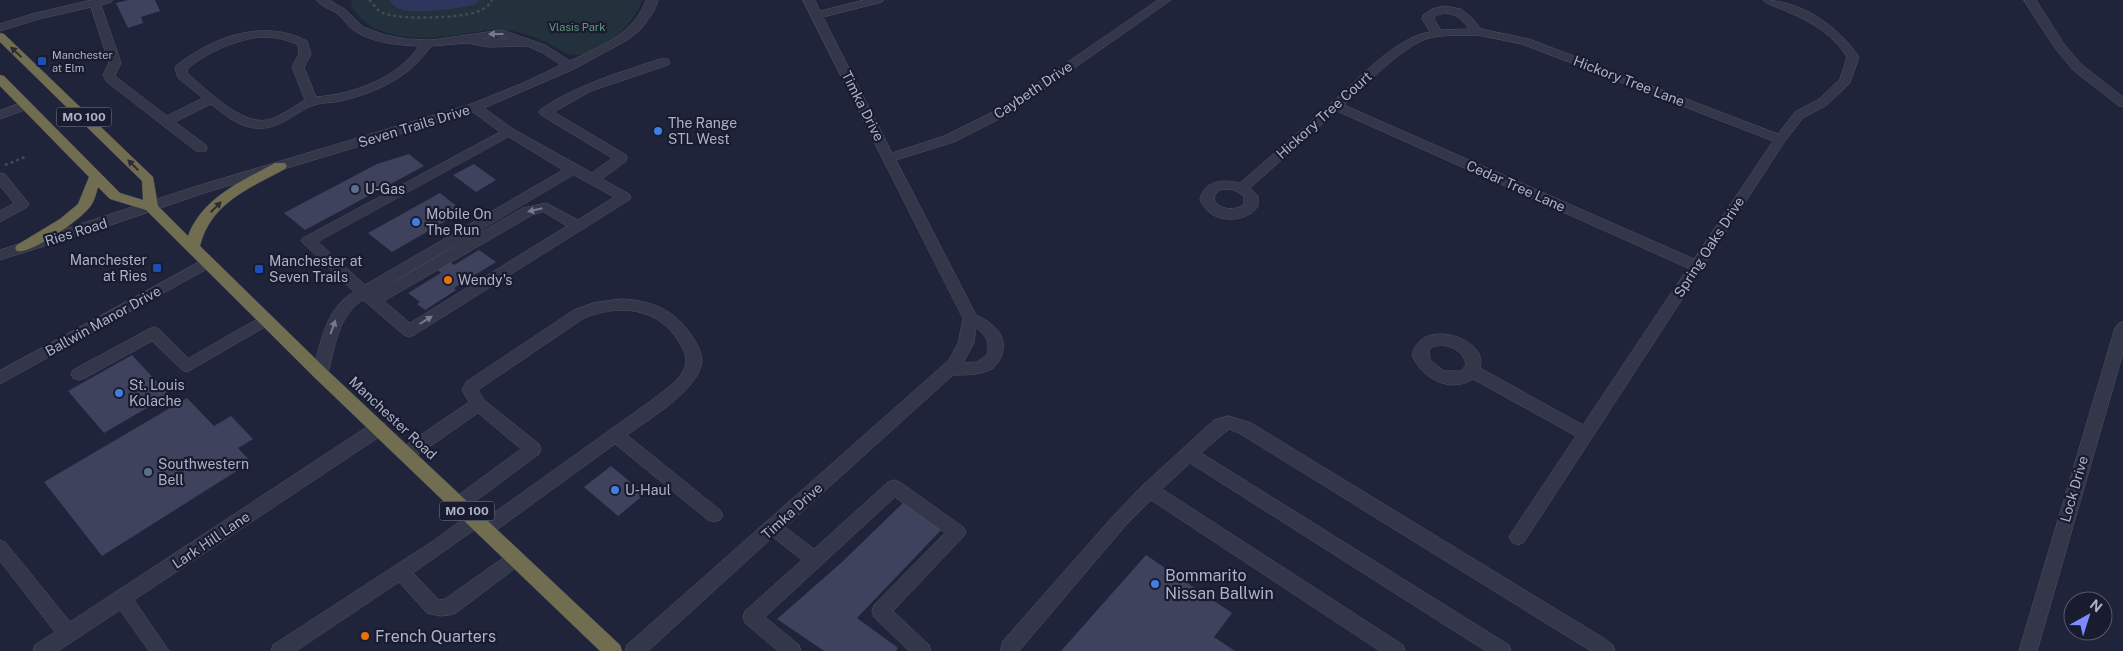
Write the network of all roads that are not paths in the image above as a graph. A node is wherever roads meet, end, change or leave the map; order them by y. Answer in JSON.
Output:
{"nodes":[{"id":1,"x":107,"y":0,"type":"edge"},
{"id":2,"x":322,"y":0,"type":"edge"},
{"id":3,"x":345,"y":0,"type":"edge"},
{"id":4,"x":652,"y":0,"type":"edge"},
{"id":5,"x":808,"y":0,"type":"edge"},
{"id":6,"x":878,"y":0,"type":"edge"},
{"id":7,"x":1165,"y":0,"type":"edge"},
{"id":8,"x":1769,"y":0,"type":"edge"},
{"id":9,"x":2030,"y":0,"type":"edge"},
{"id":10,"x":95,"y":4,"type":"junction"},
{"id":11,"x":343,"y":12,"type":"junction"},
{"id":12,"x":816,"y":15,"type":"junction"},
{"id":13,"x":0,"y":28,"type":"edge"},
{"id":14,"x":1477,"y":32,"type":"junction"},
{"id":15,"x":1438,"y":34,"type":"junction"},
{"id":16,"x":0,"y":36,"type":"edge"},
{"id":17,"x":428,"y":42,"type":"junction"},
{"id":18,"x":1408,"y":44,"type":"joint"},
{"id":19,"x":664,"y":62,"type":"dead end"},
{"id":20,"x":570,"y":66,"type":"junction"},
{"id":21,"x":0,"y":79,"type":"edge"},
{"id":22,"x":212,"y":99,"type":"junction"},
{"id":23,"x":311,"y":101,"type":"junction"},
{"id":24,"x":2123,"y":103,"type":"edge"},
{"id":25,"x":26,"y":105,"type":"junction"},
{"id":26,"x":1336,"y":106,"type":"junction"},
{"id":27,"x":475,"y":107,"type":"junction"},
{"id":28,"x":0,"y":115,"type":"edge"},
{"id":29,"x":166,"y":121,"type":"junction"},
{"id":30,"x":509,"y":132,"type":"junction"},
{"id":31,"x":1780,"y":139,"type":"junction"},
{"id":32,"x":201,"y":148,"type":"dead end"},
{"id":33,"x":890,"y":158,"type":"junction"},
{"id":34,"x":280,"y":166,"type":"junction"},
{"id":35,"x":572,"y":170,"type":"junction"},
{"id":36,"x":96,"y":176,"type":"junction"},
{"id":37,"x":0,"y":177,"type":"edge"},
{"id":38,"x":593,"y":179,"type":"junction"},
{"id":39,"x":1242,"y":188,"type":"dead end"},
{"id":40,"x":151,"y":207,"type":"junction"},
{"id":41,"x":0,"y":218,"type":"edge"},
{"id":42,"x":578,"y":226,"type":"junction"},
{"id":43,"x":22,"y":248,"type":"junction"},
{"id":44,"x":192,"y":248,"type":"junction"},
{"id":45,"x":0,"y":255,"type":"edge"},
{"id":46,"x":207,"y":264,"type":"junction"},
{"id":47,"x":1696,"y":266,"type":"junction"},
{"id":48,"x":368,"y":297,"type":"junction"},
{"id":49,"x":970,"y":319,"type":"junction"},
{"id":50,"x":266,"y":320,"type":"junction"},
{"id":51,"x":2123,"y":328,"type":"edge"},
{"id":52,"x":949,"y":369,"type":"junction"},
{"id":53,"x":1472,"y":371,"type":"dead end"},
{"id":54,"x":320,"y":373,"type":"junction"},
{"id":55,"x":79,"y":374,"type":"dead end"},
{"id":56,"x":0,"y":378,"type":"edge"},
{"id":57,"x":478,"y":404,"type":"junction"},
{"id":58,"x":379,"y":428,"type":"junction"},
{"id":59,"x":615,"y":434,"type":"junction"},
{"id":60,"x":1586,"y":434,"type":"junction"},
{"id":61,"x":406,"y":454,"type":"junction"},
{"id":62,"x":1189,"y":454,"type":"junction"},
{"id":63,"x":1149,"y":490,"type":"junction"},
{"id":64,"x":459,"y":504,"type":"junction"},
{"id":65,"x":714,"y":515,"type":"dead end"},
{"id":66,"x":480,"y":524,"type":"junction"},
{"id":67,"x":774,"y":528,"type":"junction"},
{"id":68,"x":1518,"y":537,"type":"dead end"},
{"id":69,"x":0,"y":548,"type":"edge"},
{"id":70,"x":516,"y":558,"type":"junction"},
{"id":71,"x":815,"y":560,"type":"junction"},
{"id":72,"x":400,"y":571,"type":"junction"},
{"id":73,"x":122,"y":598,"type":"junction"},
{"id":74,"x":68,"y":634,"type":"junction"},
{"id":75,"x":42,"y":651,"type":"edge"},
{"id":76,"x":160,"y":651,"type":"edge"},
{"id":77,"x":280,"y":651,"type":"edge"},
{"id":78,"x":613,"y":651,"type":"edge"},
{"id":79,"x":634,"y":651,"type":"edge"},
{"id":80,"x":792,"y":651,"type":"edge"},
{"id":81,"x":922,"y":651,"type":"edge"},
{"id":82,"x":1008,"y":651,"type":"edge"},
{"id":83,"x":1396,"y":651,"type":"edge"},
{"id":84,"x":1502,"y":651,"type":"edge"},
{"id":85,"x":1606,"y":651,"type":"edge"},
{"id":86,"x":2028,"y":651,"type":"edge"}],
"edges":[{"from":1,"to":10,"type":"street"},
{"from":2,"to":11,"type":"street"},
{"from":3,"to":11,"type":"street"},
{"from":4,"to":20,"type":"street","name":"Seven Trails Drive"},
{"from":5,"to":12,"type":"street","name":"Timka Drive"},
{"from":6,"to":12,"type":"street"},
{"from":7,"to":33,"type":"street","name":"Caybeth Drive"},
{"from":8,"to":31,"type":"street","name":"Spring Oaks Drive"},
{"from":9,"to":24,"type":"street"},
{"from":10,"to":13,"type":"street"},
{"from":10,"to":29,"type":"street"},
{"from":11,"to":17,"type":"street"},
{"from":12,"to":33,"type":"street","name":"Timka Drive"},
{"from":14,"to":15,"type":"street","name":"Hickory Tree Lane"},
{"from":14,"to":15,"type":"street"},
{"from":14,"to":31,"type":"street","name":"Hickory Tree Lane"},
{"from":15,"to":18,"type":"street","name":"Hickory Tree Lane"},
{"from":40,"to":16,"type":"highway","number":"MO 100","one_way":true},
{"from":17,"to":20,"type":"street"},
{"from":17,"to":23,"type":"street"},
{"from":18,"to":26,"type":"street","name":"Hickory Tree Court"},
{"from":19,"to":38,"type":"street"},
{"from":20,"to":27,"type":"street","name":"Seven Trails Drive"},
{"from":21,"to":25,"type":"highway","name":"Manchester Road","number":"MO 100"},
{"from":22,"to":23,"type":"street"},
{"from":22,"to":23,"type":"street"},
{"from":22,"to":29,"type":"street"},
{"from":25,"to":28,"type":"street"},
{"from":25,"to":36,"type":"highway","name":"Manchester Road","number":"MO 100"},
{"from":26,"to":39,"type":"street","name":"Hickory Tree Court"},
{"from":26,"to":47,"type":"street","name":"Cedar Tree Lane"},
{"from":27,"to":30,"type":"street"},
{"from":27,"to":34,"type":"street","name":"Seven Trails Drive"},
{"from":29,"to":32,"type":"street"},
{"from":30,"to":35,"type":"street"},
{"from":30,"to":48,"type":"street"},
{"from":31,"to":47,"type":"street","name":"Spring Oaks Drive"},
{"from":33,"to":49,"type":"street","name":"Timka Drive"},
{"from":34,"to":40,"type":"street","name":"Seven Trails Drive"},
{"from":44,"to":34,"type":"highway","one_way":true},
{"from":35,"to":38,"type":"street"},
{"from":35,"to":48,"type":"street"},
{"from":36,"to":40,"type":"highway","name":"Manchester Road","number":"MO 100"},
{"from":36,"to":43,"type":"highway"},
{"from":37,"to":41,"type":"street"},
{"from":38,"to":42,"type":"street"},
{"from":40,"to":43,"type":"street","name":"Ries Road"},
{"from":40,"to":44,"type":"highway","name":"Manchester Road","number":"MO 100"},
{"from":42,"to":48,"type":"street","one_way":true},
{"from":48,"to":42,"type":"street","one_way":true},
{"from":43,"to":45,"type":"street","name":"Ries Road"},
{"from":44,"to":46,"type":"highway","name":"Manchester Road","number":"MO 100"},
{"from":46,"to":50,"type":"highway","name":"Manchester Road","number":"MO 100"},
{"from":46,"to":56,"type":"street","name":"Ballwin Manor Drive"},
{"from":47,"to":60,"type":"street","name":"Spring Oaks Drive"},
{"from":54,"to":48,"type":"street","one_way":true},
{"from":49,"to":52,"type":"street","name":"Timka Drive"},
{"from":49,"to":52,"type":"street"},
{"from":50,"to":54,"type":"highway","name":"Manchester Road","number":"MO 100"},
{"from":50,"to":55,"type":"street"},
{"from":51,"to":86,"type":"street","name":"Lock Drive"},
{"from":52,"to":67,"type":"street","name":"Timka Drive"},
{"from":53,"to":60,"type":"street"},
{"from":54,"to":58,"type":"highway","name":"Manchester Road","number":"MO 100"},
{"from":57,"to":59,"type":"street"},
{"from":57,"to":61,"type":"street"},
{"from":57,"to":64,"type":"street"},
{"from":58,"to":61,"type":"highway","name":"Manchester Road","number":"MO 100"},
{"from":58,"to":73,"type":"street","name":"Lark Hill Lane"},
{"from":59,"to":65,"type":"street"},
{"from":59,"to":66,"type":"street"},
{"from":60,"to":68,"type":"street","name":"Spring Oaks Drive"},
{"from":61,"to":64,"type":"highway","name":"Manchester Road","number":"MO 100"},
{"from":62,"to":63,"type":"street"},
{"from":62,"to":84,"type":"street"},
{"from":62,"to":85,"type":"street"},
{"from":63,"to":82,"type":"street"},
{"from":63,"to":83,"type":"street"},
{"from":64,"to":66,"type":"highway","name":"Manchester Road","number":"MO 100"},
{"from":66,"to":70,"type":"highway","name":"Manchester Road","number":"MO 100"},
{"from":66,"to":72,"type":"street"},
{"from":67,"to":71,"type":"street"},
{"from":67,"to":79,"type":"street","name":"Timka Drive"},
{"from":69,"to":74,"type":"street"},
{"from":70,"to":72,"type":"street"},
{"from":70,"to":78,"type":"highway","name":"Manchester Road","number":"MO 100"},
{"from":71,"to":80,"type":"street"},
{"from":71,"to":81,"type":"street"},
{"from":72,"to":77,"type":"street"},
{"from":73,"to":74,"type":"street","name":"Lark Hill Lane"},
{"from":73,"to":76,"type":"street"},
{"from":74,"to":75,"type":"street","name":"Lark Hill Lane"}]}
